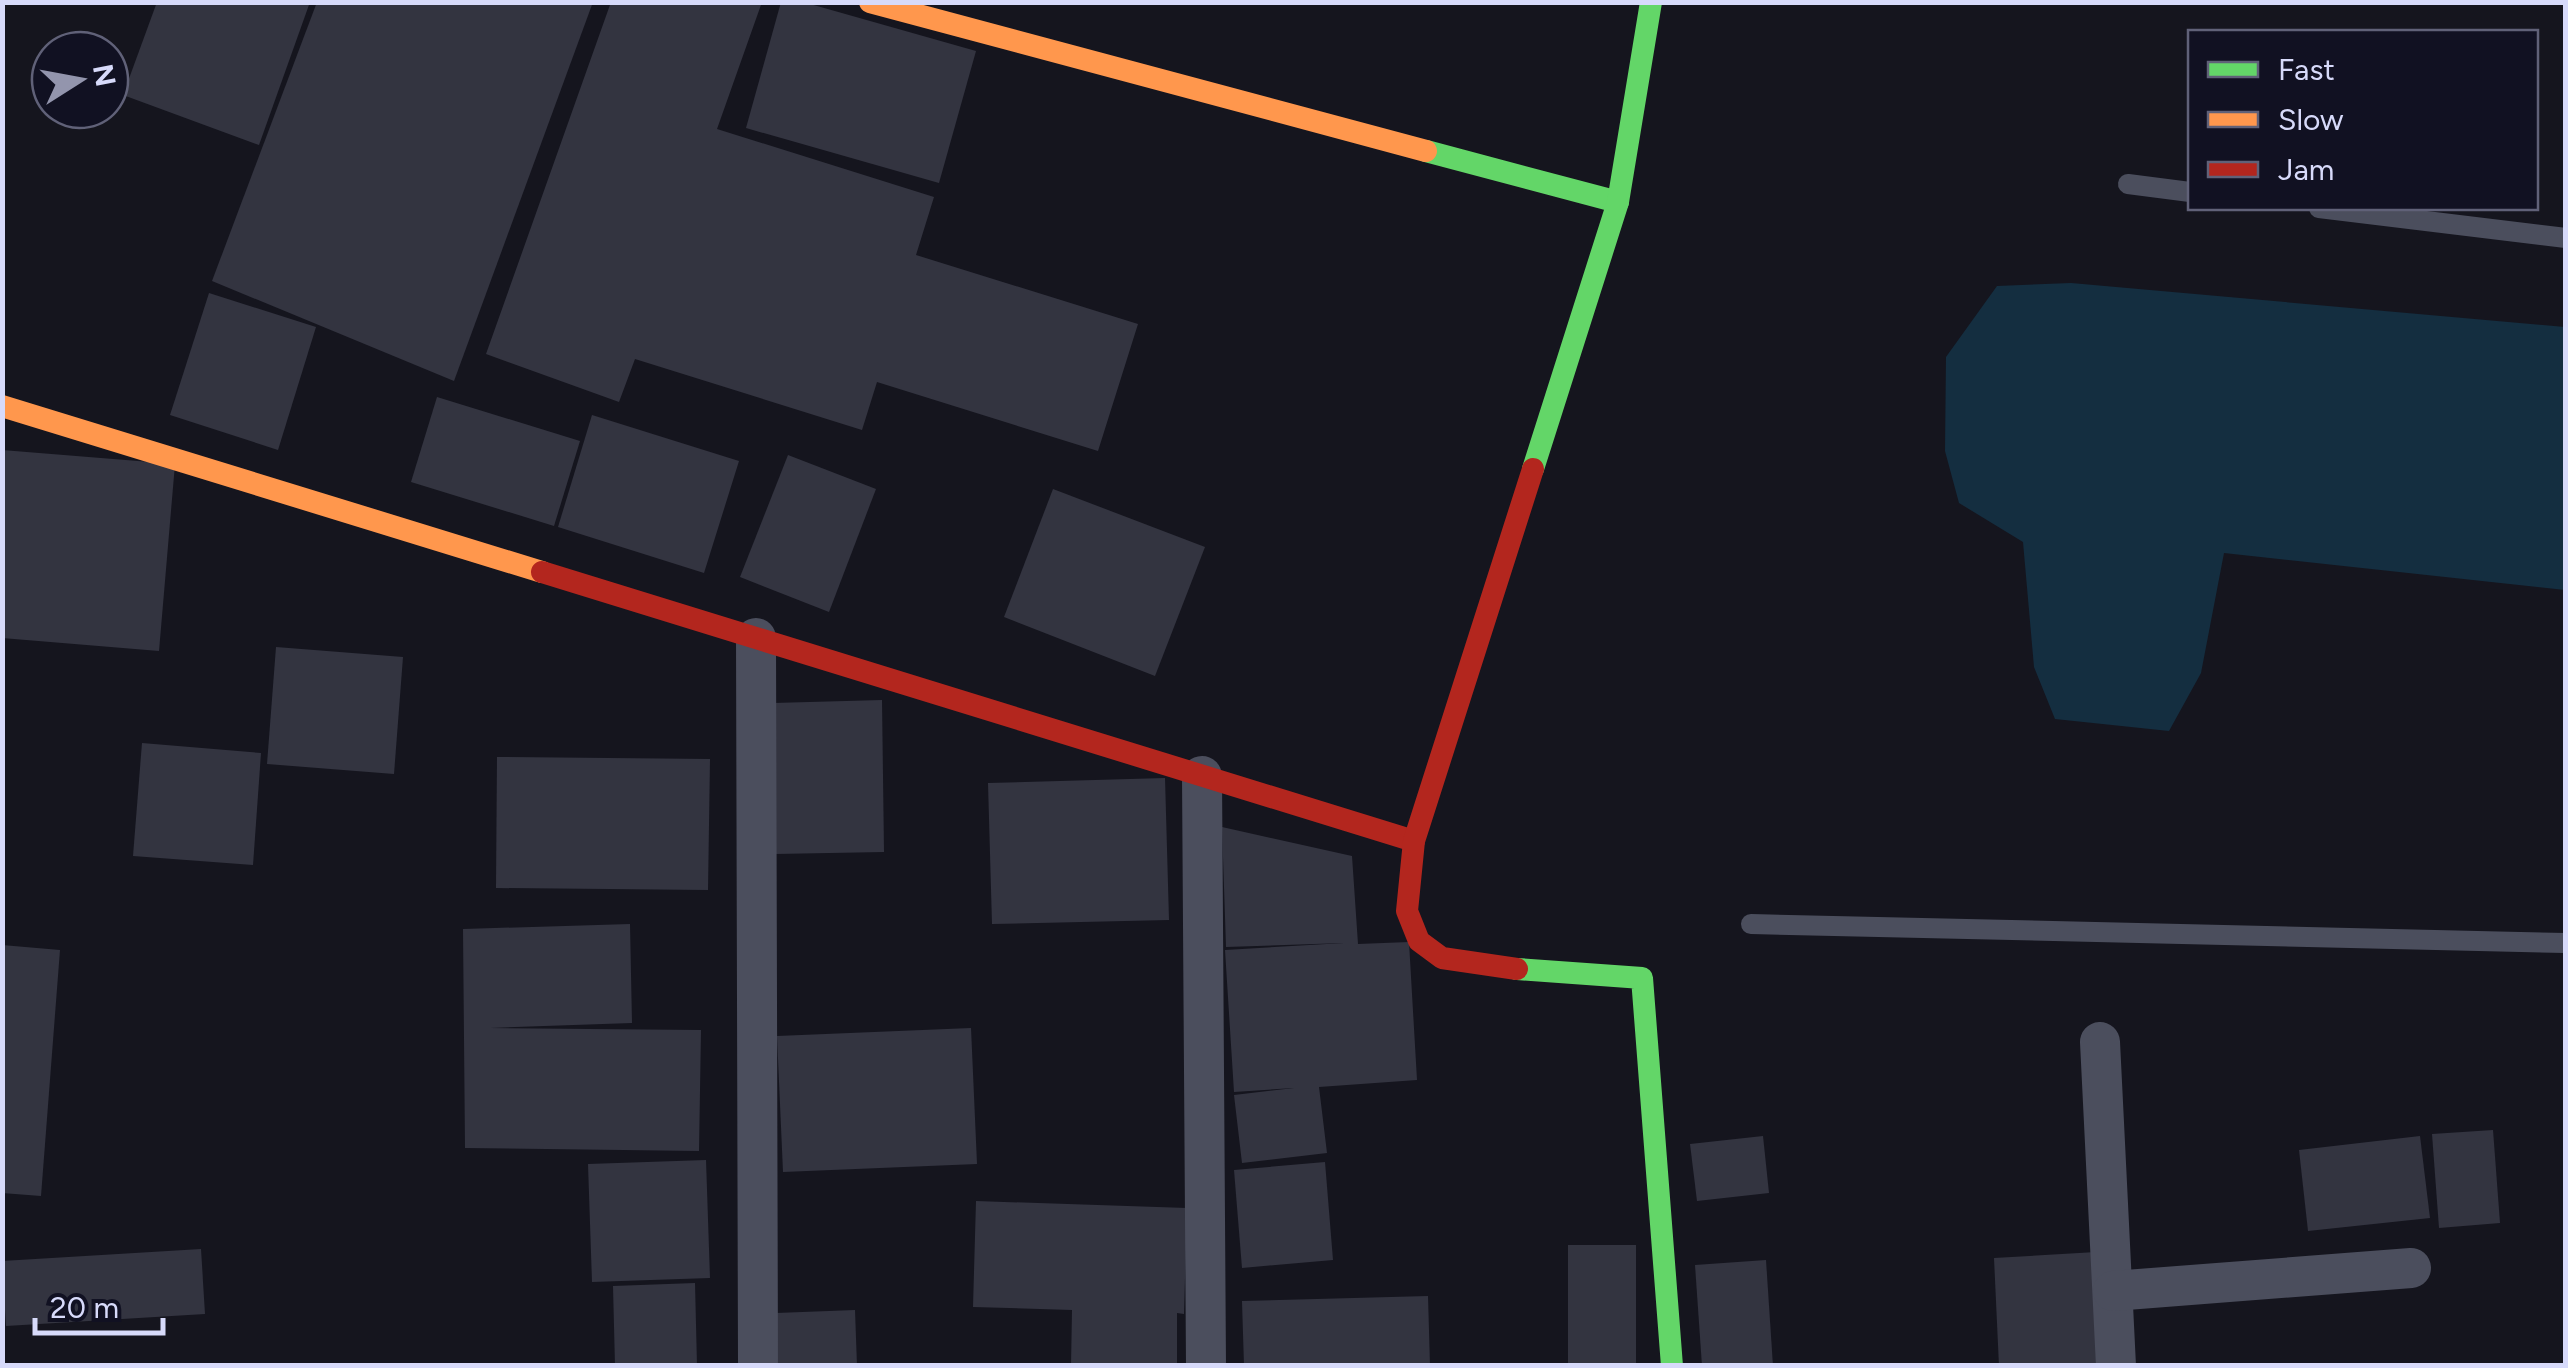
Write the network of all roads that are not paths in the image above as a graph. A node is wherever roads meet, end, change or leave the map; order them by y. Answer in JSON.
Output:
{"nodes":[{"id":1,"x":870,"y":2,"type":"edge"},
{"id":2,"x":1651,"y":2,"type":"edge"},
{"id":3,"x":2128,"y":184,"type":"dead end"},
{"id":4,"x":2188,"y":192,"type":"edge"},
{"id":5,"x":1618,"y":202,"type":"junction"},
{"id":6,"x":2335,"y":210,"type":"edge"},
{"id":7,"x":2566,"y":238,"type":"edge"},
{"id":8,"x":2,"y":406,"type":"edge"},
{"id":9,"x":756,"y":638,"type":"junction"},
{"id":10,"x":1202,"y":776,"type":"junction"},
{"id":11,"x":1414,"y":841,"type":"junction"},
{"id":12,"x":1751,"y":924,"type":"dead end"},
{"id":13,"x":2566,"y":943,"type":"edge"},
{"id":14,"x":2100,"y":1042,"type":"dead end"},
{"id":15,"x":2411,"y":1268,"type":"dead end"},
{"id":16,"x":2113,"y":1292,"type":"junction"},
{"id":17,"x":758,"y":1366,"type":"edge"},
{"id":18,"x":1206,"y":1366,"type":"edge"},
{"id":19,"x":1672,"y":1366,"type":"edge"},
{"id":20,"x":2116,"y":1366,"type":"edge"}],
"edges":[{"from":1,"to":5,"type":"street"},
{"from":2,"to":5,"type":"street"},
{"from":3,"to":4,"type":"lane"},
{"from":5,"to":11,"type":"street"},
{"from":6,"to":7,"type":"lane"},
{"from":8,"to":9,"type":"street"},
{"from":9,"to":10,"type":"street"},
{"from":9,"to":17,"type":"street"},
{"from":10,"to":11,"type":"street"},
{"from":10,"to":18,"type":"street"},
{"from":11,"to":19,"type":"street"},
{"from":12,"to":13,"type":"lane"},
{"from":14,"to":16,"type":"street"},
{"from":15,"to":16,"type":"street"},
{"from":16,"to":20,"type":"street"}]}
